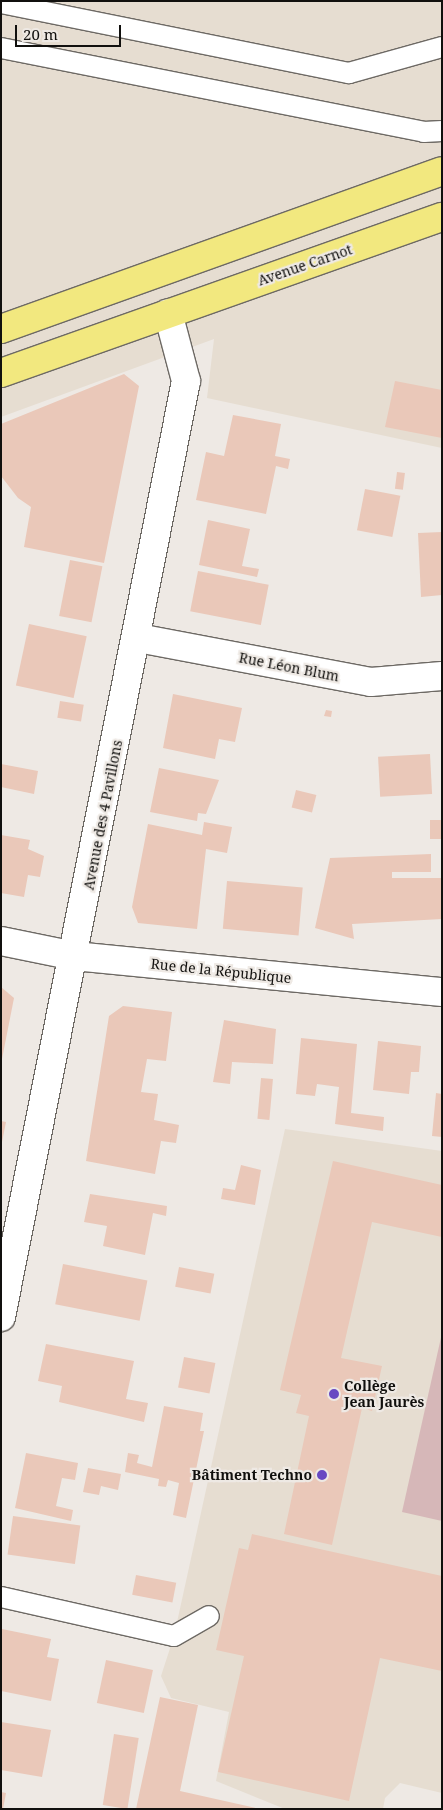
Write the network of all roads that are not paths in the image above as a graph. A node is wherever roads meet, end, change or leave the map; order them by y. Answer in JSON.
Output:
{"nodes":[{"id":1,"x":1,"y":3,"type":"edge"},
{"id":2,"x":442,"y":47,"type":"edge"},
{"id":3,"x":1,"y":48,"type":"edge"},
{"id":4,"x":442,"y":131,"type":"edge"},
{"id":5,"x":442,"y":171,"type":"edge"},
{"id":6,"x":442,"y":217,"type":"edge"},
{"id":7,"x":168,"y":313,"type":"junction"},
{"id":8,"x":40,"y":315,"type":"junction"},
{"id":9,"x":1,"y":316,"type":"edge"},
{"id":10,"x":1,"y":329,"type":"edge"},
{"id":11,"x":1,"y":372,"type":"edge"},
{"id":12,"x":138,"y":638,"type":"junction"},
{"id":13,"x":442,"y":676,"type":"edge"},
{"id":14,"x":1,"y":941,"type":"edge"},
{"id":15,"x":74,"y":956,"type":"junction"},
{"id":16,"x":442,"y":992,"type":"edge"},
{"id":17,"x":1,"y":1317,"type":"edge"},
{"id":18,"x":1,"y":1597,"type":"edge"},
{"id":19,"x":209,"y":1616,"type":"dead end"}],
"edges":[{"from":1,"to":2,"type":"lane"},
{"from":3,"to":4,"type":"lane"},
{"from":5,"to":8,"type":"main road"},
{"from":6,"to":7,"type":"main road","name":"Avenue Carnot"},
{"from":7,"to":11,"type":"main road","name":"Avenue Carnot"},
{"from":7,"to":12,"type":"street","name":"Avenue des 4 Pavillons"},
{"from":8,"to":9,"type":"lane"},
{"from":8,"to":10,"type":"main road"},
{"from":12,"to":13,"type":"street","name":"Rue Léon Blum"},
{"from":12,"to":15,"type":"street","name":"Avenue des 4 Pavillons"},
{"from":14,"to":15,"type":"street","name":"Rue de la République"},
{"from":15,"to":16,"type":"street","name":"Rue de la République"},
{"from":15,"to":17,"type":"street","name":"Avenue des 4 Pavillons"},
{"from":18,"to":19,"type":"lane"}]}
